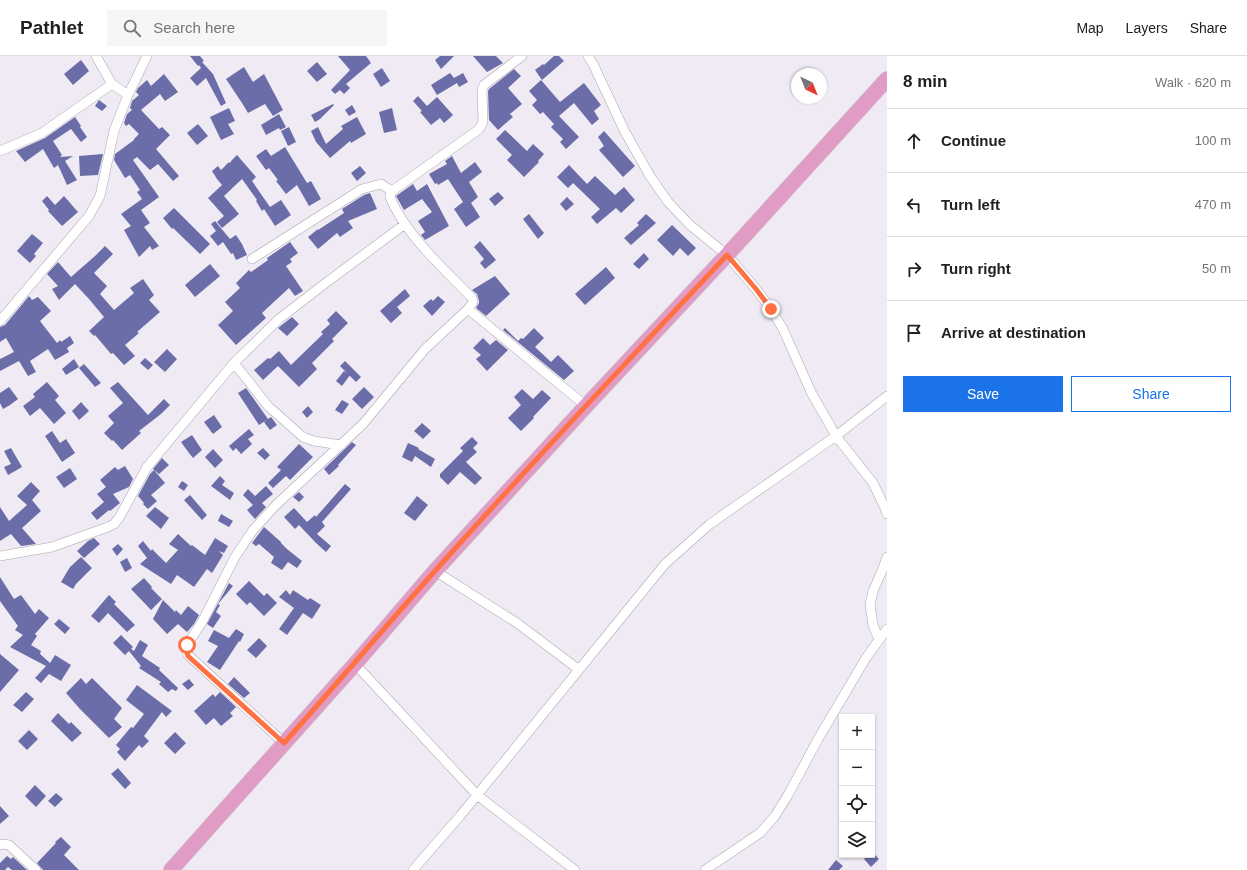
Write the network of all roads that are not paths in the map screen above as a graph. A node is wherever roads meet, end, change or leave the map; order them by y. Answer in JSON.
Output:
{"nodes":[{"id":1,"x":96,"y":56,"type":"edge"},
{"id":2,"x":147,"y":56,"type":"edge"},
{"id":3,"x":522,"y":56,"type":"edge"},
{"id":4,"x":588,"y":56,"type":"edge"},
{"id":5,"x":599,"y":56,"type":"edge"},
{"id":6,"x":593,"y":64,"type":"junction"},
{"id":7,"x":887,"y":79,"type":"edge"},
{"id":8,"x":112,"y":84,"type":"junction"},
{"id":9,"x":128,"y":95,"type":"junction"},
{"id":10,"x":0,"y":151,"type":"edge"},
{"id":11,"x":392,"y":191,"type":"junction"},
{"id":12,"x":406,"y":224,"type":"junction"},
{"id":13,"x":727,"y":255,"type":"junction"},
{"id":14,"x":252,"y":259,"type":"dead end"},
{"id":15,"x":468,"y":309,"type":"junction"},
{"id":16,"x":0,"y":321,"type":"edge"},
{"id":17,"x":234,"y":363,"type":"junction"},
{"id":18,"x":887,"y":396,"type":"edge"},
{"id":19,"x":586,"y":406,"type":"junction"},
{"id":20,"x":836,"y":436,"type":"junction"},
{"id":21,"x":341,"y":444,"type":"junction"},
{"id":22,"x":887,"y":514,"type":"edge"},
{"id":23,"x":0,"y":556,"type":"edge"},
{"id":24,"x":887,"y":557,"type":"edge"},
{"id":25,"x":435,"y":571,"type":"junction"},
{"id":26,"x":887,"y":629,"type":"edge"},
{"id":27,"x":879,"y":640,"type":"junction"},
{"id":28,"x":355,"y":664,"type":"junction"},
{"id":29,"x":578,"y":669,"type":"junction"},
{"id":30,"x":284,"y":743,"type":"junction"},
{"id":31,"x":477,"y":795,"type":"junction"},
{"id":32,"x":0,"y":845,"type":"edge"},
{"id":33,"x":36,"y":870,"type":"edge"},
{"id":34,"x":171,"y":870,"type":"edge"},
{"id":35,"x":413,"y":870,"type":"edge"},
{"id":36,"x":575,"y":870,"type":"edge"},
{"id":37,"x":705,"y":870,"type":"edge"}],
"edges":[{"from":1,"to":8,"type":"street"},
{"from":2,"to":9,"type":"street"},
{"from":3,"to":11,"type":"street"},
{"from":4,"to":6,"type":"street"},
{"from":5,"to":6,"type":"street"},
{"from":6,"to":13,"type":"street"},
{"from":7,"to":13,"type":"main road"},
{"from":8,"to":9,"type":"street"},
{"from":8,"to":10,"type":"street"},
{"from":9,"to":16,"type":"street"},
{"from":11,"to":12,"type":"street"},
{"from":11,"to":14,"type":"street"},
{"from":12,"to":15,"type":"street"},
{"from":12,"to":17,"type":"street"},
{"from":13,"to":19,"type":"main road"},
{"from":13,"to":20,"type":"street"},
{"from":15,"to":19,"type":"street"},
{"from":15,"to":21,"type":"street"},
{"from":17,"to":21,"type":"street"},
{"from":17,"to":23,"type":"street"},
{"from":18,"to":20,"type":"street"},
{"from":19,"to":25,"type":"main road"},
{"from":20,"to":22,"type":"street"},
{"from":20,"to":29,"type":"street"},
{"from":21,"to":30,"type":"street"},
{"from":24,"to":27,"type":"street"},
{"from":25,"to":28,"type":"main road"},
{"from":25,"to":29,"type":"street"},
{"from":26,"to":27,"type":"street"},
{"from":27,"to":37,"type":"street"},
{"from":28,"to":30,"type":"main road"},
{"from":28,"to":31,"type":"street"},
{"from":29,"to":31,"type":"street"},
{"from":30,"to":34,"type":"main road"},
{"from":31,"to":35,"type":"street"},
{"from":31,"to":36,"type":"street"},
{"from":32,"to":33,"type":"street"}]}
